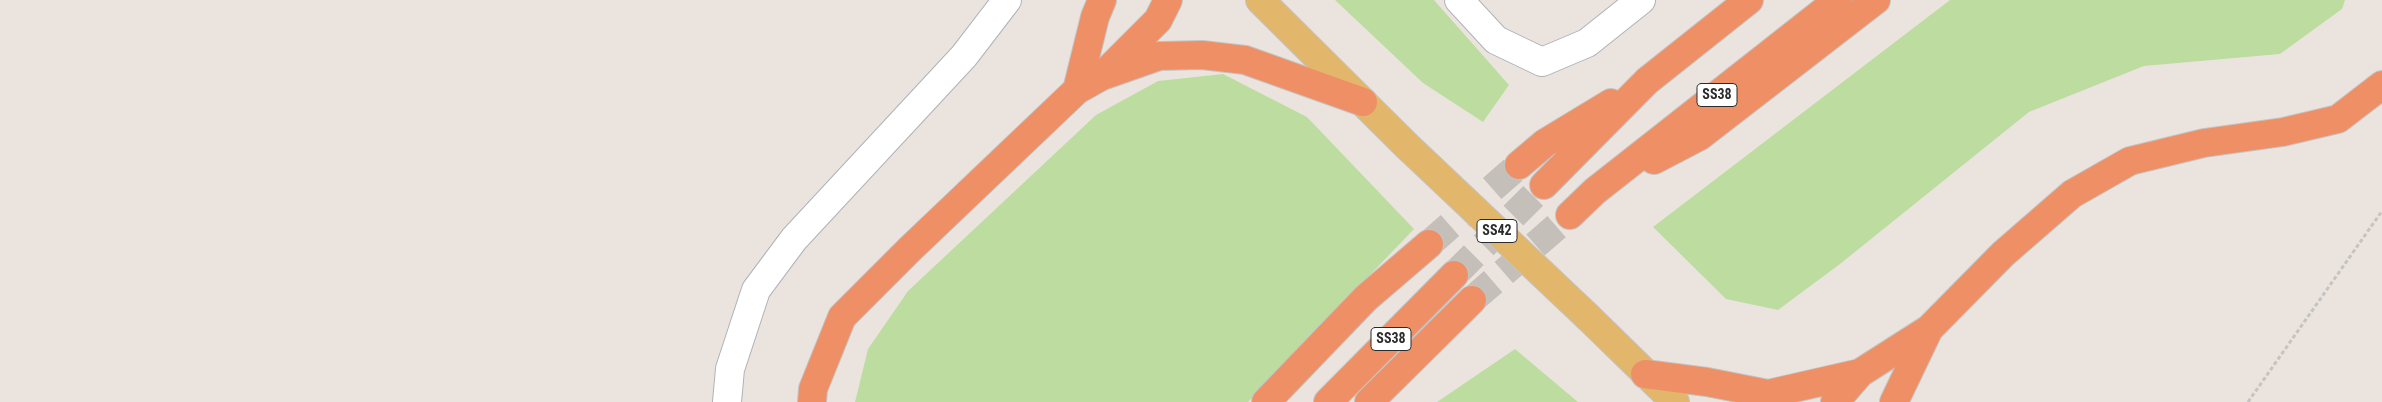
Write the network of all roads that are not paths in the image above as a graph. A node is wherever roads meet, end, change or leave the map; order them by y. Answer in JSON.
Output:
{"nodes":[{"id":1,"x":1007,"y":0,"type":"edge"},
{"id":2,"x":1168,"y":0,"type":"edge"},
{"id":3,"x":1260,"y":0,"type":"edge"},
{"id":4,"x":1459,"y":0,"type":"edge"},
{"id":5,"x":1641,"y":0,"type":"edge"},
{"id":6,"x":1749,"y":0,"type":"edge"},
{"id":7,"x":1838,"y":0,"type":"edge"},
{"id":8,"x":1876,"y":0,"type":"edge"},
{"id":9,"x":1098,"y":6,"type":"edge"},
{"id":10,"x":1102,"y":76,"type":"junction"},
{"id":11,"x":1647,"y":81,"type":"junction"},
{"id":12,"x":2382,"y":85,"type":"edge"},
{"id":13,"x":1077,"y":90,"type":"junction"},
{"id":14,"x":1363,"y":102,"type":"junction"},
{"id":15,"x":1519,"y":165,"type":"tunnel mouth"},
{"id":16,"x":1544,"y":185,"type":"tunnel mouth"},
{"id":17,"x":1595,"y":191,"type":"junction"},
{"id":18,"x":1570,"y":215,"type":"tunnel mouth"},
{"id":19,"x":1429,"y":244,"type":"tunnel mouth"},
{"id":20,"x":1454,"y":275,"type":"tunnel mouth"},
{"id":21,"x":1472,"y":300,"type":"tunnel mouth"},
{"id":22,"x":1929,"y":329,"type":"junction"},
{"id":23,"x":1860,"y":373,"type":"junction"},
{"id":24,"x":1645,"y":374,"type":"junction"},
{"id":25,"x":727,"y":402,"type":"edge"},
{"id":26,"x":812,"y":402,"type":"edge"},
{"id":27,"x":1266,"y":402,"type":"edge"},
{"id":28,"x":1328,"y":402,"type":"edge"},
{"id":29,"x":1369,"y":402,"type":"edge"},
{"id":30,"x":1675,"y":402,"type":"edge"},
{"id":31,"x":1834,"y":402,"type":"edge"},
{"id":32,"x":1894,"y":402,"type":"edge"}],
"edges":[{"from":1,"to":25,"type":"street"},
{"from":2,"to":10,"type":"highway"},
{"from":3,"to":14,"type":"main road","number":"SS42"},
{"from":4,"to":5,"type":"street"},
{"from":6,"to":11,"type":"highway"},
{"from":7,"to":17,"type":"highway","number":"SS38"},
{"from":8,"to":17,"type":"highway"},
{"from":9,"to":13,"type":"highway"},
{"from":10,"to":13,"type":"highway"},
{"from":10,"to":14,"type":"highway"},
{"from":11,"to":15,"type":"highway"},
{"from":11,"to":16,"type":"highway"},
{"from":12,"to":22,"type":"highway"},
{"from":13,"to":26,"type":"highway"},
{"from":14,"to":24,"type":"main road","number":"SS42","bridge":true},
{"from":17,"to":18,"type":"highway","number":"SS38"},
{"from":19,"to":27,"type":"highway"},
{"from":20,"to":28,"type":"highway","number":"SS38"},
{"from":21,"to":29,"type":"highway","number":"SS38"},
{"from":22,"to":23,"type":"highway"},
{"from":22,"to":32,"type":"highway"},
{"from":23,"to":24,"type":"highway"},
{"from":23,"to":31,"type":"highway"},
{"from":24,"to":30,"type":"main road","number":"SS42"}]}
